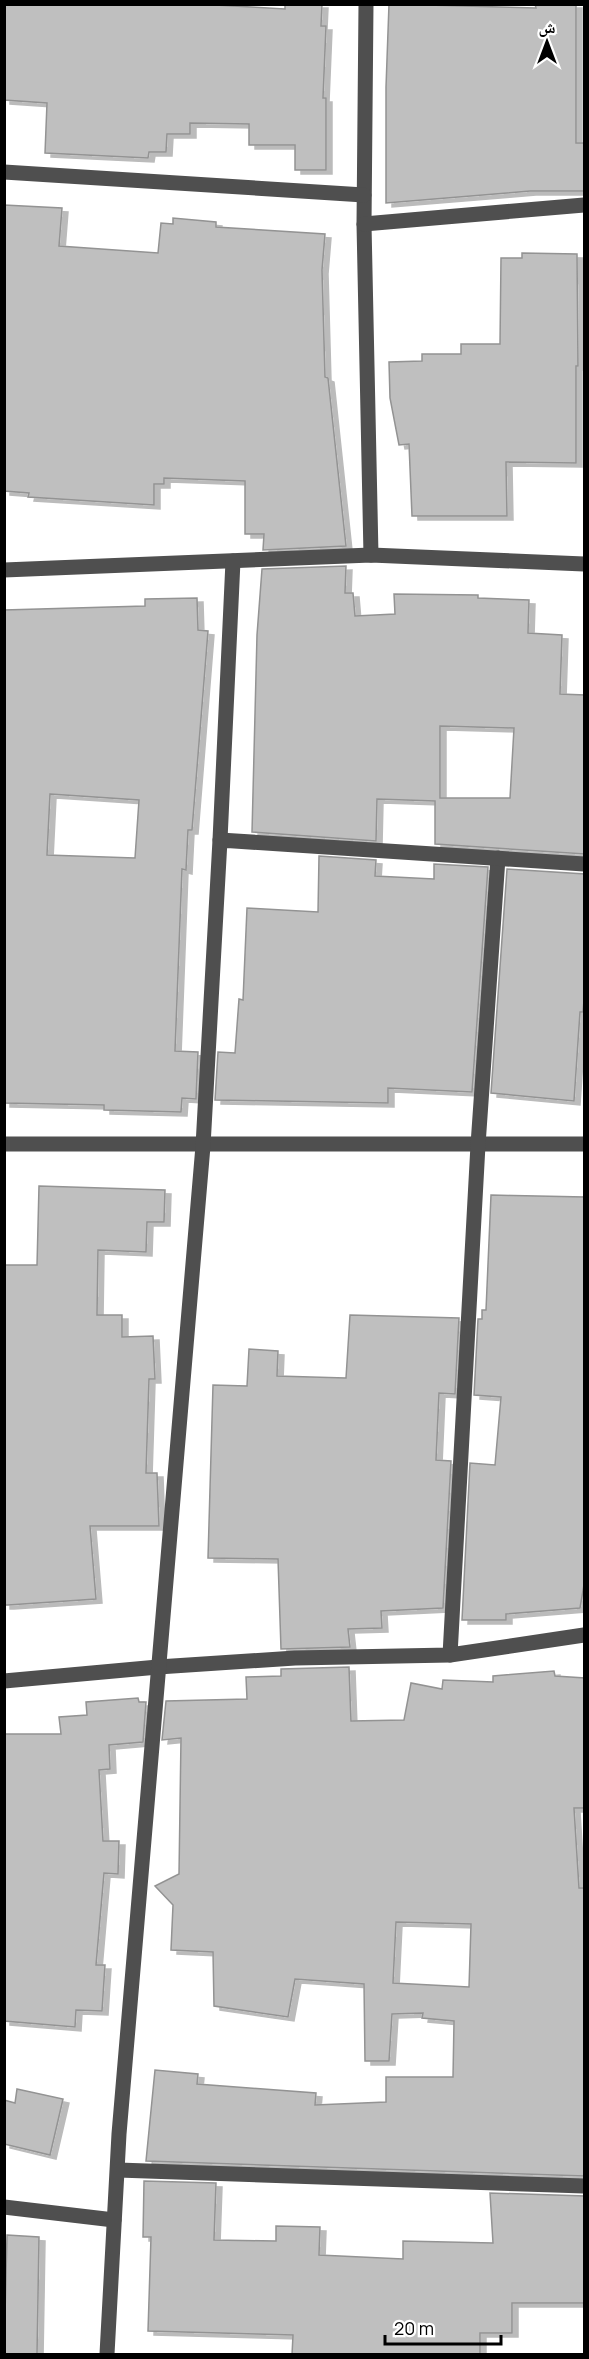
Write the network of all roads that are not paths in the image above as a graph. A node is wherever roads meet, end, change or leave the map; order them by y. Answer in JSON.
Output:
{"nodes":[{"id":1,"x":366,"y":4,"type":"edge"},
{"id":2,"x":4,"y":172,"type":"edge"},
{"id":3,"x":364,"y":195,"type":"junction"},
{"id":4,"x":585,"y":205,"type":"edge"},
{"id":5,"x":364,"y":224,"type":"junction"},
{"id":6,"x":370,"y":555,"type":"junction"},
{"id":7,"x":233,"y":561,"type":"junction"},
{"id":8,"x":585,"y":564,"type":"edge"},
{"id":9,"x":4,"y":570,"type":"edge"},
{"id":10,"x":220,"y":840,"type":"junction"},
{"id":11,"x":498,"y":858,"type":"junction"},
{"id":12,"x":585,"y":864,"type":"edge"},
{"id":13,"x":4,"y":1144,"type":"edge"},
{"id":14,"x":478,"y":1144,"type":"junction"},
{"id":15,"x":585,"y":1144,"type":"edge"},
{"id":16,"x":203,"y":1146,"type":"junction"},
{"id":17,"x":585,"y":1635,"type":"edge"},
{"id":18,"x":450,"y":1654,"type":"junction"},
{"id":19,"x":158,"y":1667,"type":"junction"},
{"id":20,"x":4,"y":1682,"type":"edge"},
{"id":21,"x":118,"y":2170,"type":"junction"},
{"id":22,"x":585,"y":2186,"type":"edge"},
{"id":23,"x":4,"y":2207,"type":"edge"},
{"id":24,"x":114,"y":2220,"type":"junction"},
{"id":25,"x":107,"y":2355,"type":"edge"}],
"edges":[{"from":1,"to":3,"type":"street"},
{"from":2,"to":3,"type":"street"},
{"from":3,"to":5,"type":"street"},
{"from":4,"to":5,"type":"street"},
{"from":5,"to":6,"type":"street"},
{"from":6,"to":7,"type":"street"},
{"from":6,"to":8,"type":"street"},
{"from":7,"to":9,"type":"street"},
{"from":7,"to":10,"type":"street"},
{"from":10,"to":11,"type":"street"},
{"from":10,"to":16,"type":"street"},
{"from":11,"to":12,"type":"street"},
{"from":11,"to":14,"type":"street"},
{"from":13,"to":16,"type":"street"},
{"from":14,"to":15,"type":"street"},
{"from":14,"to":16,"type":"street"},
{"from":14,"to":18,"type":"street"},
{"from":16,"to":19,"type":"street"},
{"from":17,"to":18,"type":"street"},
{"from":18,"to":19,"type":"street"},
{"from":19,"to":20,"type":"street"},
{"from":19,"to":21,"type":"street"},
{"from":21,"to":22,"type":"street"},
{"from":21,"to":24,"type":"street"},
{"from":23,"to":24,"type":"street"},
{"from":24,"to":25,"type":"street"}]}
